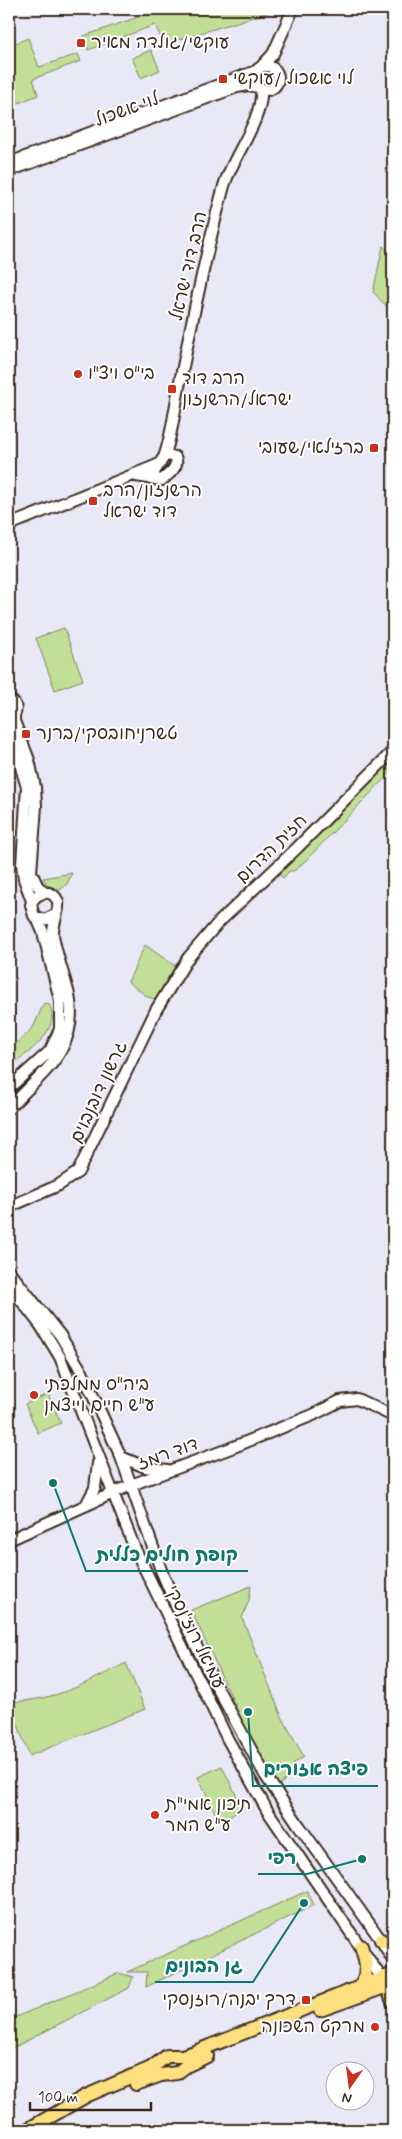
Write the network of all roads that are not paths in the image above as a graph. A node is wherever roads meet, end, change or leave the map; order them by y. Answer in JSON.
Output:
{"nodes":[{"id":1,"x":292,"y":9,"type":"edge"},
{"id":2,"x":278,"y":44,"type":"junction"},
{"id":3,"x":259,"y":69,"type":"junction"},
{"id":4,"x":276,"y":72,"type":"junction"},
{"id":5,"x":260,"y":88,"type":"junction"},
{"id":6,"x":9,"y":164,"type":"edge"},
{"id":7,"x":9,"y":171,"type":"edge"},
{"id":8,"x":162,"y":461,"type":"junction"},
{"id":9,"x":133,"y":476,"type":"junction"},
{"id":10,"x":154,"y":478,"type":"junction"},
{"id":11,"x":9,"y":525,"type":"edge"},
{"id":12,"x":9,"y":699,"type":"edge"},
{"id":13,"x":11,"y":717,"type":"edge"},
{"id":14,"x":9,"y":729,"type":"edge"},
{"id":15,"x":393,"y":751,"type":"edge"},
{"id":16,"x":44,"y":893,"type":"junction"},
{"id":17,"x":32,"y":901,"type":"junction"},
{"id":18,"x":55,"y":915,"type":"junction"},
{"id":19,"x":37,"y":918,"type":"junction"},
{"id":20,"x":178,"y":974,"type":"joint"},
{"id":21,"x":11,"y":1084,"type":"edge"},
{"id":22,"x":9,"y":1108,"type":"edge"},
{"id":23,"x":26,"y":1201,"type":"junction"},
{"id":24,"x":9,"y":1207,"type":"edge"},
{"id":25,"x":9,"y":1212,"type":"edge"},
{"id":26,"x":9,"y":1271,"type":"edge"},
{"id":27,"x":9,"y":1285,"type":"edge"},
{"id":28,"x":393,"y":1416,"type":"edge"},
{"id":29,"x":121,"y":1457,"type":"junction"},
{"id":30,"x":99,"y":1459,"type":"junction"},
{"id":31,"x":170,"y":1471,"type":"junction"},
{"id":32,"x":131,"y":1485,"type":"junction"},
{"id":33,"x":112,"y":1494,"type":"junction"},
{"id":34,"x":85,"y":1506,"type":"junction"},
{"id":35,"x":9,"y":1540,"type":"edge"},
{"id":36,"x":381,"y":1940,"type":"junction"},
{"id":37,"x":361,"y":1946,"type":"junction"},
{"id":38,"x":393,"y":1946,"type":"edge"},
{"id":39,"x":393,"y":1960,"type":"edge"},
{"id":40,"x":389,"y":1980,"type":"edge"},
{"id":41,"x":361,"y":1985,"type":"junction"},
{"id":42,"x":393,"y":2002,"type":"edge"},
{"id":43,"x":177,"y":2055,"type":"junction"},
{"id":44,"x":164,"y":2060,"type":"junction"},
{"id":45,"x":176,"y":2071,"type":"junction"},
{"id":46,"x":27,"y":2130,"type":"edge"},
{"id":47,"x":44,"y":2130,"type":"edge"}],
"edges":[{"from":1,"to":2,"type":"street"},
{"from":2,"to":3,"type":"street"},
{"from":2,"to":4,"type":"street"},
{"from":3,"to":4,"type":"street"},
{"from":3,"to":5,"type":"street"},
{"from":3,"to":6,"type":"street","name":"לוי אשכול"},
{"from":4,"to":5,"type":"street"},
{"from":5,"to":7,"type":"street","name":"לוי אשכול"},
{"from":5,"to":8,"type":"street","name":"הרב דוד ישראל"},
{"from":8,"to":9,"type":"street"},
{"from":8,"to":10,"type":"street","name":"הרב דוד ישראל"},
{"from":8,"to":10,"type":"street"},
{"from":9,"to":10,"type":"street"},
{"from":9,"to":11,"type":"street"},
{"from":12,"to":13,"type":"street"},
{"from":13,"to":16,"type":"street"},
{"from":14,"to":17,"type":"street"},
{"from":15,"to":20,"type":"street","name":"חזית הדרום"},
{"from":16,"to":17,"type":"street"},
{"from":16,"to":18,"type":"street"},
{"from":17,"to":19,"type":"street"},
{"from":18,"to":19,"type":"street"},
{"from":18,"to":22,"type":"street"},
{"from":19,"to":21,"type":"street"},
{"from":20,"to":23,"type":"street","name":"גרשון דובנבוים"},
{"from":23,"to":24,"type":"street","name":"גרשון דובנבוים"},
{"from":23,"to":25,"type":"street","name":"גרשון דובנבוים"},
{"from":26,"to":29,"type":"street","name":"עמיאל רוז'נסקי"},
{"from":27,"to":30,"type":"street","name":"עמיאל רוז'נסקי"},
{"from":28,"to":31,"type":"street","name":"דוד רמז"},
{"from":29,"to":31,"type":"street"},
{"from":29,"to":32,"type":"street","name":"עמיאל רוז'נסקי"},
{"from":30,"to":33,"type":"street","name":"עמיאל רוז'נסקי"},
{"from":30,"to":34,"type":"street"},
{"from":31,"to":32,"type":"street","name":"דוד רמז"},
{"from":32,"to":33,"type":"street","name":"דוד רמז"},
{"from":32,"to":36,"type":"street","name":"עמיאל רוז'נסקי"},
{"from":33,"to":34,"type":"street","name":"דוד רמז"},
{"from":33,"to":37,"type":"street","name":"עמיאל רוז'נסקי"},
{"from":34,"to":35,"type":"street","name":"דוד רמז"},
{"from":36,"to":38,"type":"main road"},
{"from":36,"to":39,"type":"street","name":"עמיאל רוז'נסקי"},
{"from":37,"to":40,"type":"street","name":"עמיאל רוז'נסקי"},
{"from":37,"to":41,"type":"main road"},
{"from":40,"to":41,"type":"main road"},
{"from":40,"to":42,"type":"main road"},
{"from":40,"to":45,"type":"main road"},
{"from":41,"to":43,"type":"main road"},
{"from":43,"to":44,"type":"main road"},
{"from":43,"to":45,"type":"main road"},
{"from":44,"to":45,"type":"main road"},
{"from":44,"to":46,"type":"main road"},
{"from":45,"to":47,"type":"main road"}]}
